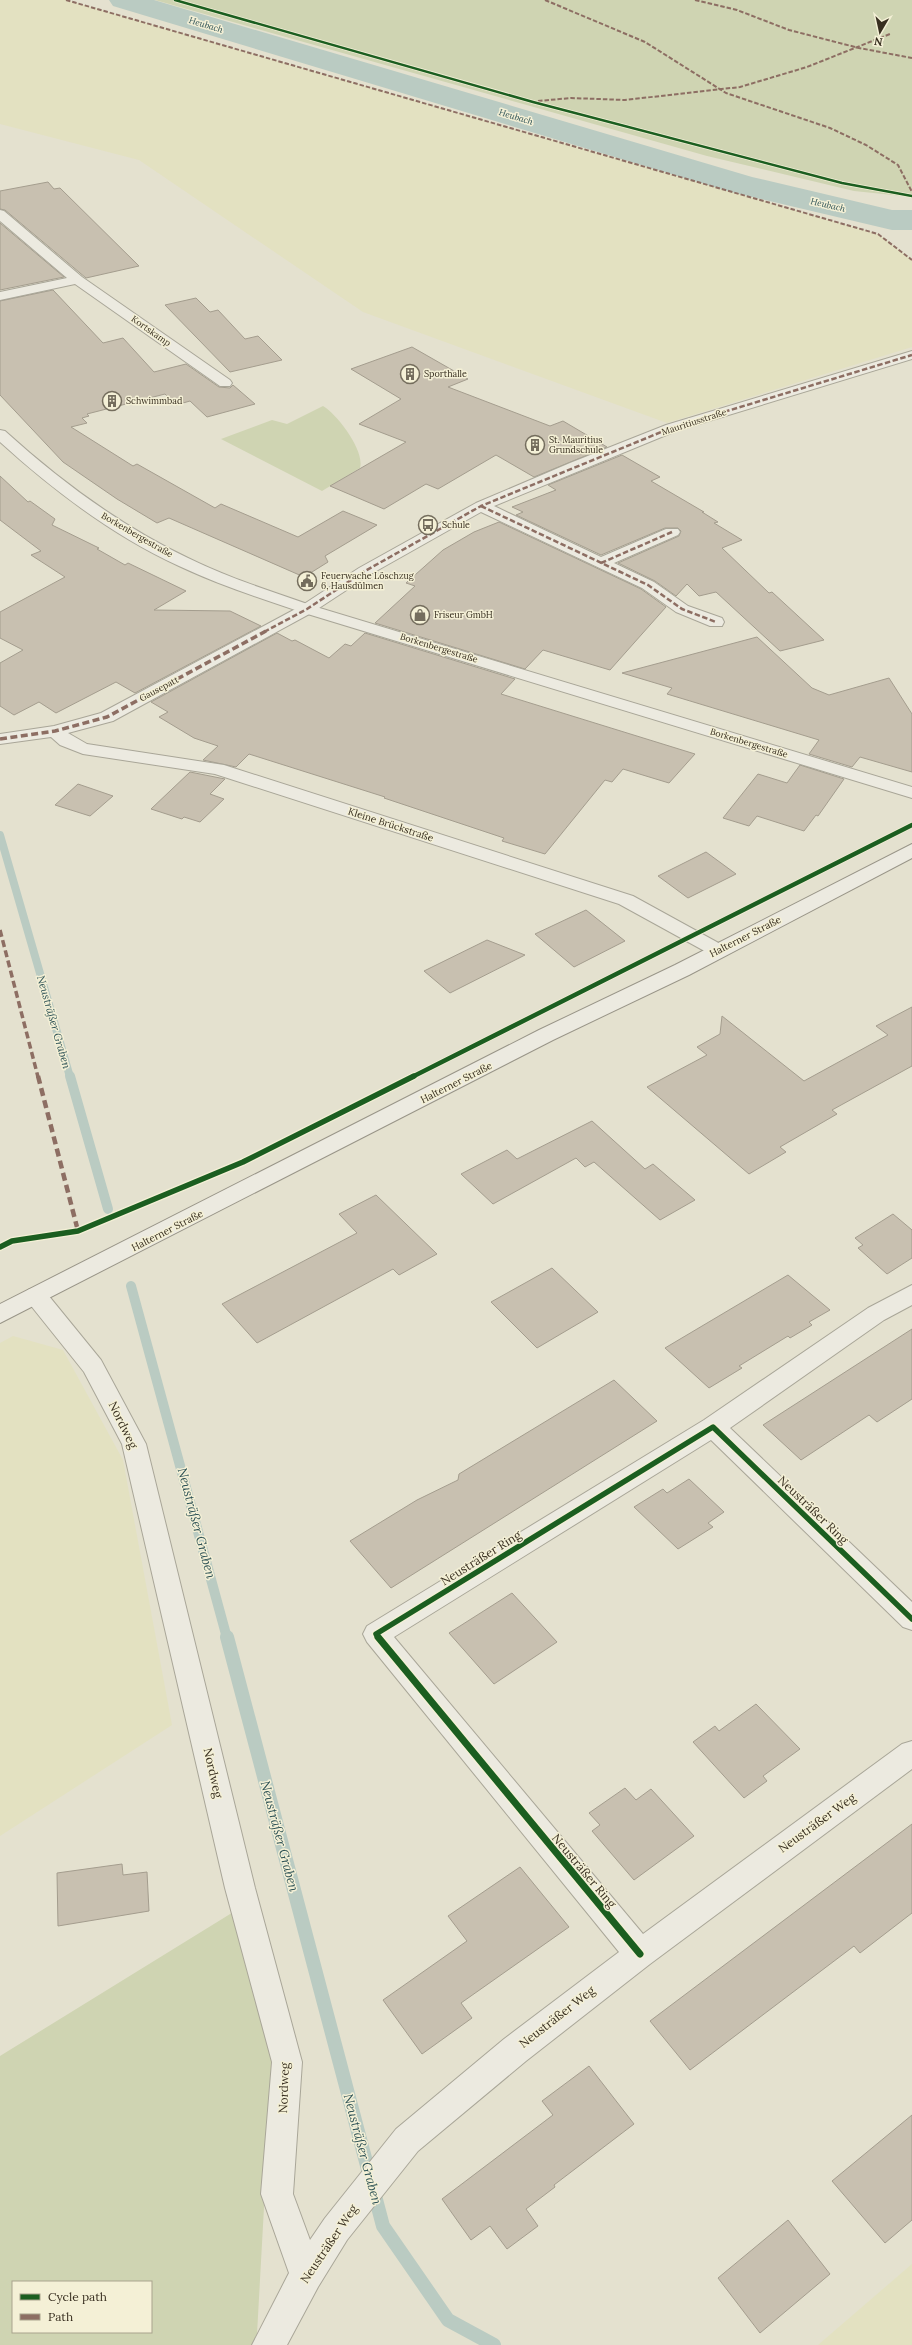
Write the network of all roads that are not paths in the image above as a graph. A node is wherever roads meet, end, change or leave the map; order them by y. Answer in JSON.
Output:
{"nodes":[{"id":1,"x":0,"y":214,"type":"edge"},
{"id":2,"x":77,"y":280,"type":"junction"},
{"id":3,"x":0,"y":296,"type":"edge"},
{"id":4,"x":912,"y":355,"type":"edge"},
{"id":5,"x":225,"y":383,"type":"dead end"},
{"id":6,"x":0,"y":434,"type":"edge"},
{"id":7,"x":482,"y":506,"type":"junction"},
{"id":8,"x":672,"y":532,"type":"dead end"},
{"id":9,"x":601,"y":563,"type":"junction"},
{"id":10,"x":307,"y":609,"type":"junction"},
{"id":11,"x":716,"y":622,"type":"dead end"},
{"id":12,"x":55,"y":731,"type":"junction"},
{"id":13,"x":0,"y":739,"type":"edge"},
{"id":14,"x":912,"y":793,"type":"edge"},
{"id":15,"x":912,"y":850,"type":"edge"},
{"id":16,"x":717,"y":950,"type":"junction"},
{"id":17,"x":912,"y":1294,"type":"edge"},
{"id":18,"x":36,"y":1296,"type":"junction"},
{"id":19,"x":0,"y":1314,"type":"edge"},
{"id":20,"x":713,"y":1427,"type":"junction"},
{"id":21,"x":912,"y":1619,"type":"edge"},
{"id":22,"x":912,"y":1753,"type":"edge"},
{"id":23,"x":640,"y":1954,"type":"junction"},
{"id":24,"x":306,"y":2275,"type":"junction"},
{"id":25,"x":269,"y":2345,"type":"edge"}],
"edges":[{"from":1,"to":2,"type":"street","name":"Kortskamp"},
{"from":2,"to":3,"type":"street"},
{"from":2,"to":5,"type":"street","name":"Kortskamp"},
{"from":4,"to":7,"type":"street","name":"Mauritiusstraße"},
{"from":6,"to":10,"type":"street","name":"Borkenbergestraße"},
{"from":7,"to":9,"type":"street"},
{"from":7,"to":10,"type":"street","name":"Mauritiusstraße"},
{"from":8,"to":9,"type":"street"},
{"from":9,"to":11,"type":"street"},
{"from":10,"to":12,"type":"street","name":"Gausepatt"},
{"from":10,"to":14,"type":"street","name":"Borkenbergestraße"},
{"from":12,"to":13,"type":"street","name":"Gausepatt"},
{"from":12,"to":16,"type":"street","name":"Kleine Brückstraße"},
{"from":15,"to":16,"type":"street","name":"Halterner Straße"},
{"from":16,"to":18,"type":"street","name":"Halterner Straße"},
{"from":17,"to":20,"type":"street","name":"Neusträßer Ring"},
{"from":18,"to":19,"type":"street","name":"Halterner Straße"},
{"from":18,"to":24,"type":"street","name":"Nordweg"},
{"from":20,"to":21,"type":"street","name":"Neusträßer Ring"},
{"from":20,"to":23,"type":"street","name":"Neusträßer Ring"},
{"from":22,"to":23,"type":"street","name":"Neusträßer Weg"},
{"from":23,"to":24,"type":"street","name":"Neusträßer Weg"},
{"from":24,"to":25,"type":"street","name":"Neusträßer Weg"}]}
